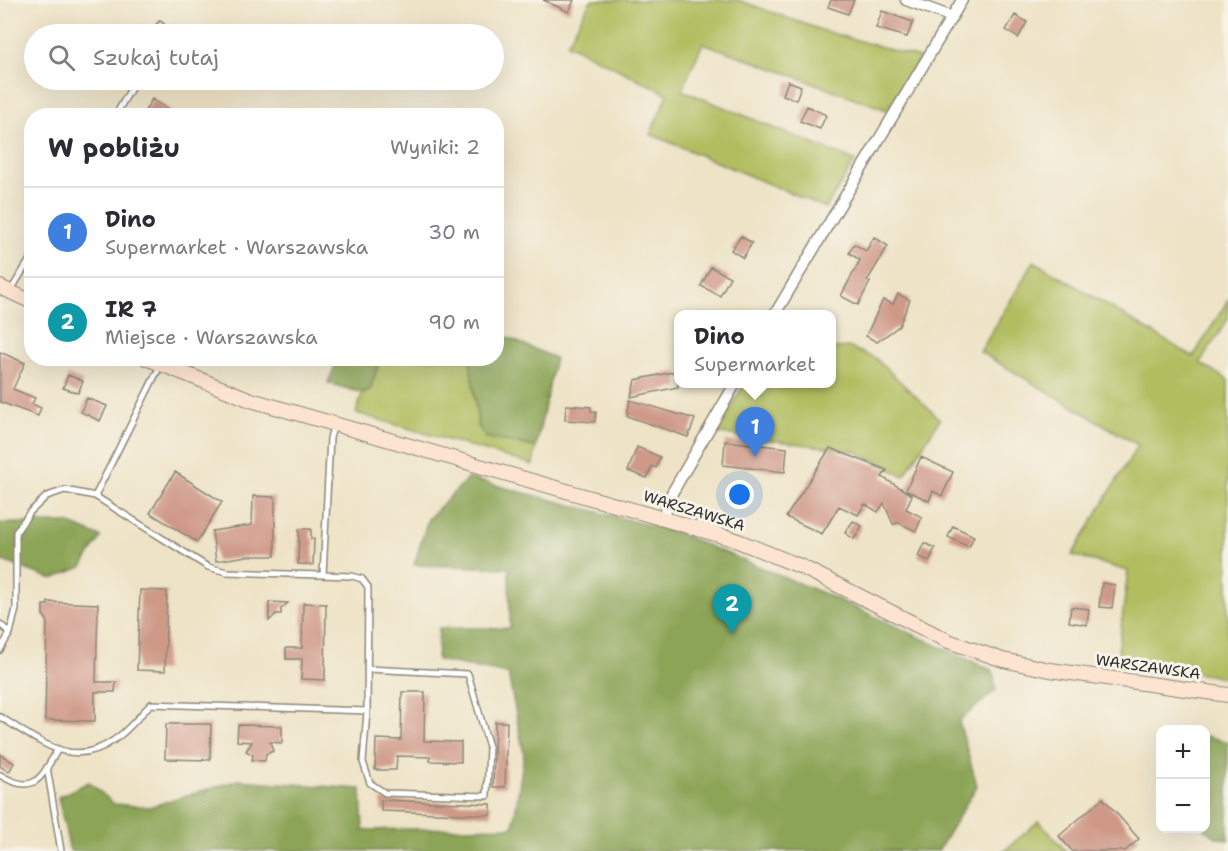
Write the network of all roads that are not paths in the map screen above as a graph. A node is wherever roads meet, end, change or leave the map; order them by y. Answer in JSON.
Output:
{"nodes":[{"id":1,"x":906,"y":0,"type":"edge"},
{"id":2,"x":962,"y":0,"type":"edge"},
{"id":3,"x":952,"y":17,"type":"junction"},
{"id":4,"x":130,"y":90,"type":"edge"},
{"id":5,"x":120,"y":108,"type":"edge"},
{"id":6,"x":24,"y":266,"type":"edge"},
{"id":7,"x":5,"y":289,"type":"edge"},
{"id":8,"x":24,"y":298,"type":"edge"},
{"id":9,"x":778,"y":310,"type":"edge"},
{"id":10,"x":160,"y":366,"type":"edge"},
{"id":11,"x":163,"y":366,"type":"edge"},
{"id":12,"x":733,"y":388,"type":"edge"},
{"id":13,"x":334,"y":424,"type":"junction"},
{"id":14,"x":95,"y":496,"type":"junction"},
{"id":15,"x":663,"y":518,"type":"junction"},
{"id":16,"x":323,"y":575,"type":"junction"},
{"id":17,"x":0,"y":624,"type":"edge"},
{"id":18,"x":10,"y":633,"type":"junction"},
{"id":19,"x":0,"y":650,"type":"edge"},
{"id":20,"x":367,"y":669,"type":"junction"},
{"id":21,"x":1228,"y":695,"type":"edge"},
{"id":22,"x":367,"y":711,"type":"junction"},
{"id":23,"x":0,"y":717,"type":"edge"},
{"id":24,"x":58,"y":749,"type":"junction"},
{"id":25,"x":47,"y":767,"type":"junction"},
{"id":26,"x":0,"y":775,"type":"edge"},
{"id":27,"x":61,"y":851,"type":"edge"}],
"edges":[{"from":1,"to":3,"type":"street"},
{"from":2,"to":3,"type":"street"},
{"from":3,"to":9,"type":"street"},
{"from":4,"to":5,"type":"lane"},
{"from":6,"to":7,"type":"lane"},
{"from":7,"to":8,"type":"main road"},
{"from":10,"to":14,"type":"lane"},
{"from":11,"to":13,"type":"main road","name":"WARSZAWSKA"},
{"from":12,"to":15,"type":"street"},
{"from":13,"to":15,"type":"main road","name":"WARSZAWSKA"},
{"from":13,"to":16,"type":"lane"},
{"from":14,"to":16,"type":"lane"},
{"from":14,"to":18,"type":"lane"},
{"from":15,"to":21,"type":"main road","name":"WARSZAWSKA"},
{"from":16,"to":20,"type":"lane"},
{"from":17,"to":18,"type":"lane"},
{"from":18,"to":19,"type":"lane"},
{"from":20,"to":22,"type":"lane"},
{"from":20,"to":22,"type":"lane"},
{"from":22,"to":24,"type":"lane"},
{"from":23,"to":24,"type":"lane"},
{"from":24,"to":25,"type":"lane"},
{"from":25,"to":26,"type":"lane"},
{"from":25,"to":27,"type":"lane"}]}
